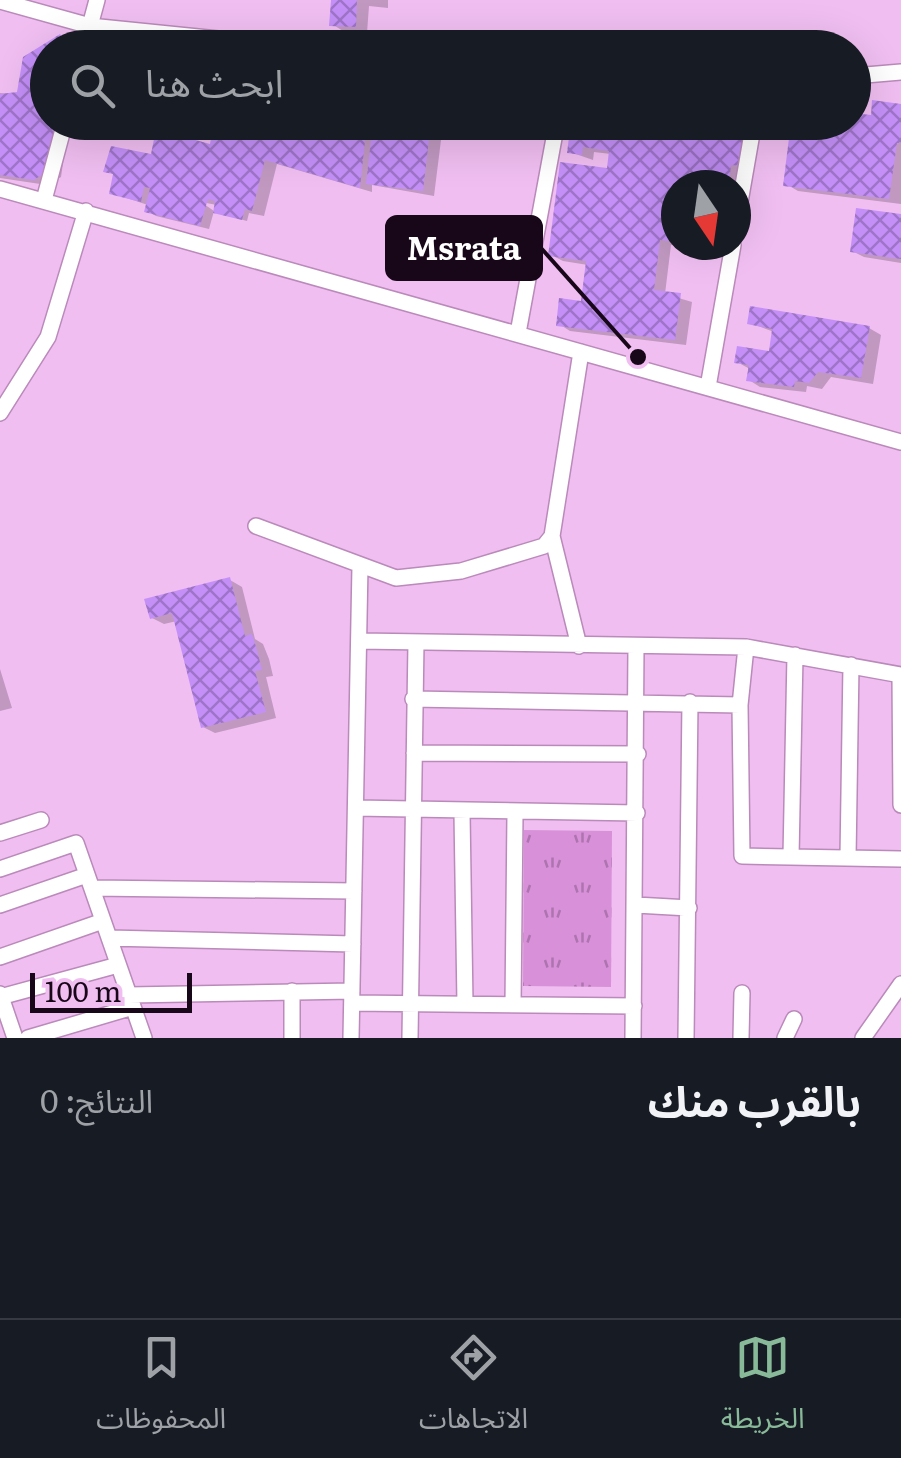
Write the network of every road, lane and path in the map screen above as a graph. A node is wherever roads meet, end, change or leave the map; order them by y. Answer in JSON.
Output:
{"nodes":[{"id":1,"x":97,"y":0,"type":"edge"},
{"id":2,"x":0,"y":2,"type":"edge"},
{"id":3,"x":90,"y":26,"type":"junction"},
{"id":4,"x":89,"y":30,"type":"edge"},
{"id":5,"x":130,"y":30,"type":"edge"},
{"id":6,"x":901,"y":72,"type":"edge"},
{"id":7,"x":871,"y":75,"type":"edge"},
{"id":8,"x":60,"y":140,"type":"edge"},
{"id":9,"x":554,"y":140,"type":"edge"},
{"id":10,"x":751,"y":140,"type":"edge"},
{"id":11,"x":746,"y":170,"type":"edge"},
{"id":12,"x":0,"y":189,"type":"edge"},
{"id":13,"x":44,"y":200,"type":"junction"},
{"id":14,"x":86,"y":211,"type":"junction"},
{"id":15,"x":729,"y":260,"type":"edge"},
{"id":16,"x":518,"y":333,"type":"junction"},
{"id":17,"x":580,"y":352,"type":"junction"},
{"id":18,"x":708,"y":386,"type":"junction"},
{"id":19,"x":0,"y":412,"type":"edge"},
{"id":20,"x":901,"y":442,"type":"edge"},
{"id":21,"x":256,"y":526,"type":"dead end"},
{"id":22,"x":552,"y":536,"type":"junction"},
{"id":23,"x":360,"y":566,"type":"junction"},
{"id":24,"x":359,"y":641,"type":"junction"},
{"id":25,"x":416,"y":642,"type":"junction"},
{"id":26,"x":579,"y":646,"type":"junction"},
{"id":27,"x":636,"y":646,"type":"junction"},
{"id":28,"x":746,"y":647,"type":"junction"},
{"id":29,"x":795,"y":655,"type":"junction"},
{"id":30,"x":851,"y":665,"type":"junction"},
{"id":31,"x":901,"y":675,"type":"edge"},
{"id":32,"x":413,"y":699,"type":"junction"},
{"id":33,"x":690,"y":702,"type":"junction"},
{"id":34,"x":635,"y":704,"type":"junction"},
{"id":35,"x":740,"y":704,"type":"junction"},
{"id":36,"x":414,"y":754,"type":"junction"},
{"id":37,"x":638,"y":754,"type":"junction"},
{"id":38,"x":901,"y":805,"type":"edge"},
{"id":39,"x":356,"y":808,"type":"junction"},
{"id":40,"x":413,"y":811,"type":"junction"},
{"id":41,"x":462,"y":813,"type":"junction"},
{"id":42,"x":637,"y":813,"type":"junction"},
{"id":43,"x":515,"y":814,"type":"junction"},
{"id":44,"x":41,"y":820,"type":"dead end"},
{"id":45,"x":0,"y":834,"type":"edge"},
{"id":46,"x":791,"y":857,"type":"junction"},
{"id":47,"x":848,"y":858,"type":"junction"},
{"id":48,"x":901,"y":859,"type":"edge"},
{"id":49,"x":0,"y":868,"type":"edge"},
{"id":50,"x":90,"y":881,"type":"junction"},
{"id":51,"x":354,"y":891,"type":"junction"},
{"id":52,"x":0,"y":905,"type":"edge"},
{"id":53,"x":636,"y":905,"type":"junction"},
{"id":54,"x":689,"y":908,"type":"junction"},
{"id":55,"x":103,"y":921,"type":"junction"},
{"id":56,"x":109,"y":938,"type":"junction"},
{"id":57,"x":353,"y":944,"type":"junction"},
{"id":58,"x":0,"y":957,"type":"edge"},
{"id":59,"x":118,"y":965,"type":"junction"},
{"id":60,"x":901,"y":984,"type":"edge"},
{"id":61,"x":292,"y":991,"type":"junction"},
{"id":62,"x":742,"y":993,"type":"dead end"},
{"id":63,"x":0,"y":996,"type":"edge"},
{"id":64,"x":352,"y":997,"type":"junction"},
{"id":65,"x":131,"y":1001,"type":"junction"},
{"id":66,"x":410,"y":1003,"type":"junction"},
{"id":67,"x":466,"y":1004,"type":"junction"},
{"id":68,"x":513,"y":1004,"type":"junction"},
{"id":69,"x":634,"y":1006,"type":"junction"},
{"id":70,"x":794,"y":1019,"type":"dead end"},
{"id":71,"x":15,"y":1038,"type":"edge"},
{"id":72,"x":28,"y":1038,"type":"edge"},
{"id":73,"x":144,"y":1038,"type":"edge"},
{"id":74,"x":292,"y":1038,"type":"edge"},
{"id":75,"x":351,"y":1038,"type":"edge"},
{"id":76,"x":410,"y":1038,"type":"edge"},
{"id":77,"x":633,"y":1038,"type":"edge"},
{"id":78,"x":686,"y":1038,"type":"edge"},
{"id":79,"x":741,"y":1038,"type":"edge"},
{"id":80,"x":786,"y":1038,"type":"edge"},
{"id":81,"x":866,"y":1038,"type":"edge"}],
"edges":[{"from":1,"to":3,"type":"street"},
{"from":2,"to":3,"type":"street"},
{"from":3,"to":4,"type":"street"},
{"from":3,"to":5,"type":"street"},
{"from":6,"to":7,"type":"street"},
{"from":8,"to":13,"type":"street"},
{"from":9,"to":16,"type":"street"},
{"from":10,"to":11,"type":"street"},
{"from":12,"to":13,"type":"street"},
{"from":13,"to":14,"type":"street"},
{"from":14,"to":16,"type":"street"},
{"from":14,"to":19,"type":"street"},
{"from":15,"to":18,"type":"street"},
{"from":16,"to":17,"type":"street"},
{"from":17,"to":18,"type":"street"},
{"from":17,"to":22,"type":"street"},
{"from":18,"to":20,"type":"street"},
{"from":21,"to":23,"type":"street"},
{"from":22,"to":23,"type":"street"},
{"from":22,"to":26,"type":"street"},
{"from":23,"to":24,"type":"street"},
{"from":24,"to":25,"type":"street"},
{"from":24,"to":39,"type":"street"},
{"from":25,"to":26,"type":"street"},
{"from":25,"to":32,"type":"street"},
{"from":26,"to":27,"type":"street"},
{"from":27,"to":28,"type":"street"},
{"from":27,"to":34,"type":"street"},
{"from":28,"to":29,"type":"street"},
{"from":28,"to":35,"type":"street"},
{"from":29,"to":30,"type":"street"},
{"from":29,"to":46,"type":"street"},
{"from":30,"to":31,"type":"street"},
{"from":30,"to":47,"type":"street"},
{"from":31,"to":38,"type":"street"},
{"from":32,"to":34,"type":"street"},
{"from":32,"to":36,"type":"street"},
{"from":33,"to":34,"type":"street"},
{"from":33,"to":35,"type":"street"},
{"from":33,"to":54,"type":"street"},
{"from":34,"to":37,"type":"street"},
{"from":35,"to":46,"type":"street"},
{"from":36,"to":37,"type":"street"},
{"from":36,"to":40,"type":"street"},
{"from":37,"to":42,"type":"street"},
{"from":39,"to":40,"type":"street"},
{"from":39,"to":51,"type":"street"},
{"from":40,"to":41,"type":"street"},
{"from":40,"to":66,"type":"street"},
{"from":41,"to":43,"type":"street"},
{"from":41,"to":67,"type":"street"},
{"from":42,"to":43,"type":"street"},
{"from":42,"to":53,"type":"street"},
{"from":43,"to":68,"type":"street"},
{"from":44,"to":45,"type":"street"},
{"from":46,"to":47,"type":"street"},
{"from":47,"to":48,"type":"street"},
{"from":49,"to":50,"type":"street"},
{"from":50,"to":51,"type":"street"},
{"from":50,"to":52,"type":"street"},
{"from":50,"to":55,"type":"street"},
{"from":51,"to":57,"type":"street"},
{"from":53,"to":54,"type":"street"},
{"from":53,"to":69,"type":"street"},
{"from":54,"to":78,"type":"street"},
{"from":55,"to":56,"type":"street"},
{"from":55,"to":58,"type":"street"},
{"from":56,"to":57,"type":"street"},
{"from":56,"to":59,"type":"street"},
{"from":57,"to":64,"type":"street"},
{"from":59,"to":63,"type":"street"},
{"from":59,"to":65,"type":"street"},
{"from":60,"to":81,"type":"street"},
{"from":61,"to":64,"type":"street"},
{"from":61,"to":65,"type":"street"},
{"from":61,"to":74,"type":"street"},
{"from":62,"to":79,"type":"street"},
{"from":63,"to":71,"type":"street"},
{"from":64,"to":66,"type":"street"},
{"from":64,"to":75,"type":"street"},
{"from":65,"to":72,"type":"street"},
{"from":65,"to":73,"type":"street"},
{"from":66,"to":67,"type":"street"},
{"from":66,"to":76,"type":"street"},
{"from":67,"to":68,"type":"street"},
{"from":68,"to":69,"type":"street"},
{"from":69,"to":77,"type":"street"},
{"from":70,"to":80,"type":"street"}]}
